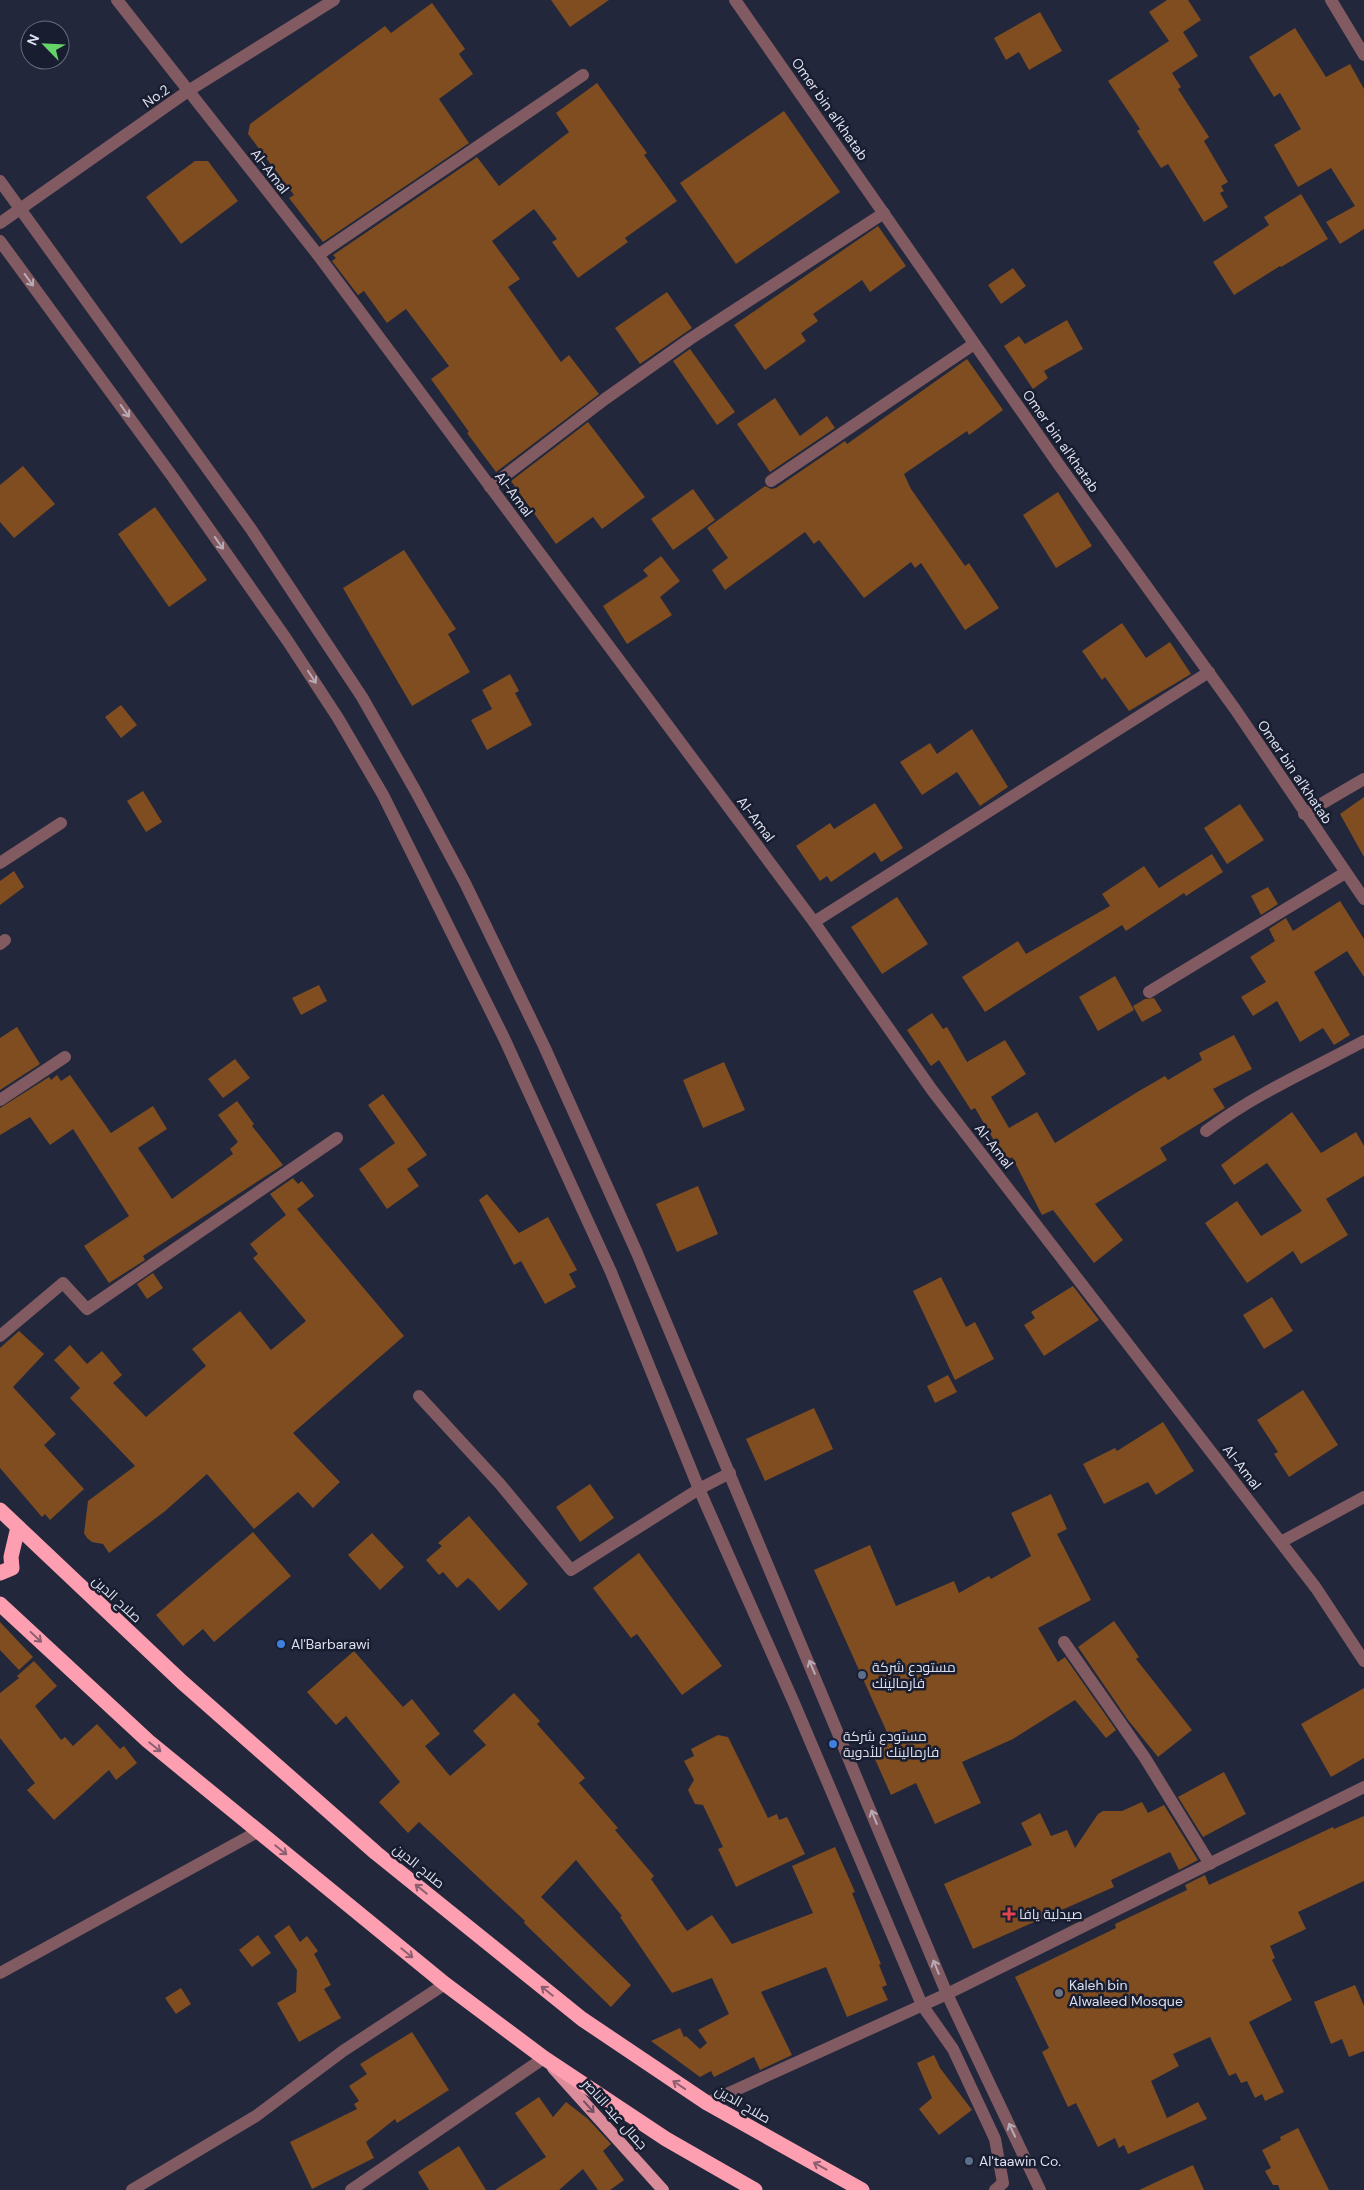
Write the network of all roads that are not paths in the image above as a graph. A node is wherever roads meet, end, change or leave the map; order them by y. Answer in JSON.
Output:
{"nodes":[{"id":1,"x":117,"y":0,"type":"edge"},
{"id":2,"x":334,"y":0,"type":"edge"},
{"id":3,"x":735,"y":0,"type":"edge"},
{"id":4,"x":1331,"y":0,"type":"edge"},
{"id":5,"x":1364,"y":55,"type":"edge"},
{"id":6,"x":583,"y":75,"type":"dead end"},
{"id":7,"x":188,"y":92,"type":"junction"},
{"id":8,"x":0,"y":181,"type":"edge"},
{"id":9,"x":19,"y":208,"type":"junction"},
{"id":10,"x":884,"y":213,"type":"junction"},
{"id":11,"x":0,"y":223,"type":"edge"},
{"id":12,"x":0,"y":241,"type":"edge"},
{"id":13,"x":318,"y":255,"type":"junction"},
{"id":14,"x":974,"y":344,"type":"junction"},
{"id":15,"x":771,"y":481,"type":"dead end"},
{"id":16,"x":490,"y":486,"type":"junction"},
{"id":17,"x":1209,"y":672,"type":"junction"},
{"id":18,"x":1364,"y":779,"type":"edge"},
{"id":19,"x":1304,"y":814,"type":"junction"},
{"id":20,"x":61,"y":823,"type":"dead end"},
{"id":21,"x":0,"y":863,"type":"edge"},
{"id":22,"x":1345,"y":873,"type":"junction"},
{"id":23,"x":1364,"y":898,"type":"edge"},
{"id":24,"x":814,"y":922,"type":"junction"},
{"id":25,"x":1148,"y":992,"type":"dead end"},
{"id":26,"x":1364,"y":1041,"type":"edge"},
{"id":27,"x":65,"y":1057,"type":"dead end"},
{"id":28,"x":0,"y":1100,"type":"edge"},
{"id":29,"x":1206,"y":1131,"type":"dead end"},
{"id":30,"x":337,"y":1138,"type":"dead end"},
{"id":31,"x":1,"y":1332,"type":"edge"},
{"id":32,"x":419,"y":1396,"type":"dead end"},
{"id":33,"x":730,"y":1473,"type":"junction"},
{"id":34,"x":699,"y":1489,"type":"junction"},
{"id":35,"x":1364,"y":1498,"type":"edge"},
{"id":36,"x":0,"y":1510,"type":"edge"},
{"id":37,"x":18,"y":1528,"type":"junction"},
{"id":38,"x":1281,"y":1542,"type":"junction"},
{"id":39,"x":0,"y":1573,"type":"edge"},
{"id":40,"x":0,"y":1604,"type":"edge"},
{"id":41,"x":1064,"y":1642,"type":"dead end"},
{"id":42,"x":1364,"y":1661,"type":"edge"},
{"id":43,"x":1364,"y":1787,"type":"edge"},
{"id":44,"x":259,"y":1831,"type":"junction"},
{"id":45,"x":1210,"y":1864,"type":"junction"},
{"id":46,"x":0,"y":1973,"type":"edge"},
{"id":47,"x":444,"y":1984,"type":"junction"},
{"id":48,"x":947,"y":1994,"type":"junction"},
{"id":49,"x":922,"y":2005,"type":"junction"},
{"id":50,"x":544,"y":2058,"type":"junction"},
{"id":51,"x":707,"y":2103,"type":"junction"},
{"id":52,"x":359,"y":2188,"type":"edge"},
{"id":53,"x":132,"y":2190,"type":"edge"},
{"id":54,"x":664,"y":2190,"type":"edge"},
{"id":55,"x":755,"y":2190,"type":"edge"},
{"id":56,"x":862,"y":2190,"type":"edge"},
{"id":57,"x":995,"y":2190,"type":"edge"},
{"id":58,"x":1040,"y":2190,"type":"edge"}],
"edges":[{"from":1,"to":7,"type":"street","name":"Al-Amal"},
{"from":2,"to":7,"type":"street","name":"No.2"},
{"from":3,"to":10,"type":"street","name":"Omer bin al'khatab"},
{"from":4,"to":5,"type":"street"},
{"from":6,"to":13,"type":"street"},
{"from":7,"to":9,"type":"street","name":"No.2"},
{"from":7,"to":13,"type":"street","name":"Al-Amal"},
{"from":8,"to":9,"type":"street"},
{"from":9,"to":11,"type":"street","name":"No.2"},
{"from":9,"to":33,"type":"street"},
{"from":10,"to":14,"type":"street","name":"Omer bin al'khatab"},
{"from":10,"to":16,"type":"street"},
{"from":12,"to":34,"type":"street","one_way":true},
{"from":13,"to":16,"type":"street","name":"Al-Amal"},
{"from":14,"to":15,"type":"street"},
{"from":14,"to":17,"type":"street","name":"Omer bin al'khatab"},
{"from":16,"to":24,"type":"street","name":"Al-Amal"},
{"from":17,"to":19,"type":"street","name":"Omer bin al'khatab"},
{"from":17,"to":24,"type":"street"},
{"from":18,"to":19,"type":"street"},
{"from":19,"to":22,"type":"street","name":"Omer bin al'khatab"},
{"from":20,"to":21,"type":"street"},
{"from":22,"to":23,"type":"street","name":"Omer bin al'khatab"},
{"from":22,"to":25,"type":"street"},
{"from":24,"to":38,"type":"street","name":"Al-Amal"},
{"from":26,"to":29,"type":"street"},
{"from":27,"to":28,"type":"street"},
{"from":30,"to":31,"type":"street"},
{"from":32,"to":34,"type":"street"},
{"from":33,"to":34,"type":"street"},
{"from":48,"to":33,"type":"street","one_way":true},
{"from":34,"to":49,"type":"street"},
{"from":35,"to":38,"type":"street"},
{"from":36,"to":37,"type":"highway","name":"صلاح الدين"},
{"from":37,"to":39,"type":"highway"},
{"from":51,"to":37,"type":"highway","name":"صلاح الدين","one_way":true},
{"from":38,"to":42,"type":"street","name":"Al-Amal"},
{"from":40,"to":44,"type":"highway","one_way":true},
{"from":41,"to":45,"type":"street"},
{"from":43,"to":45,"type":"street"},
{"from":44,"to":46,"type":"street"},
{"from":44,"to":47,"type":"highway","one_way":true},
{"from":45,"to":48,"type":"street"},
{"from":47,"to":50,"type":"highway"},
{"from":47,"to":53,"type":"street"},
{"from":48,"to":49,"type":"street"},
{"from":58,"to":48,"type":"street","one_way":true},
{"from":49,"to":51,"type":"street"},
{"from":49,"to":57,"type":"street"},
{"from":50,"to":52,"type":"street"},
{"from":50,"to":54,"type":"main road","name":"جمال عبد الناصر","one_way":true},
{"from":50,"to":55,"type":"highway"},
{"from":56,"to":51,"type":"highway","name":"صلاح الدين","one_way":true}]}
